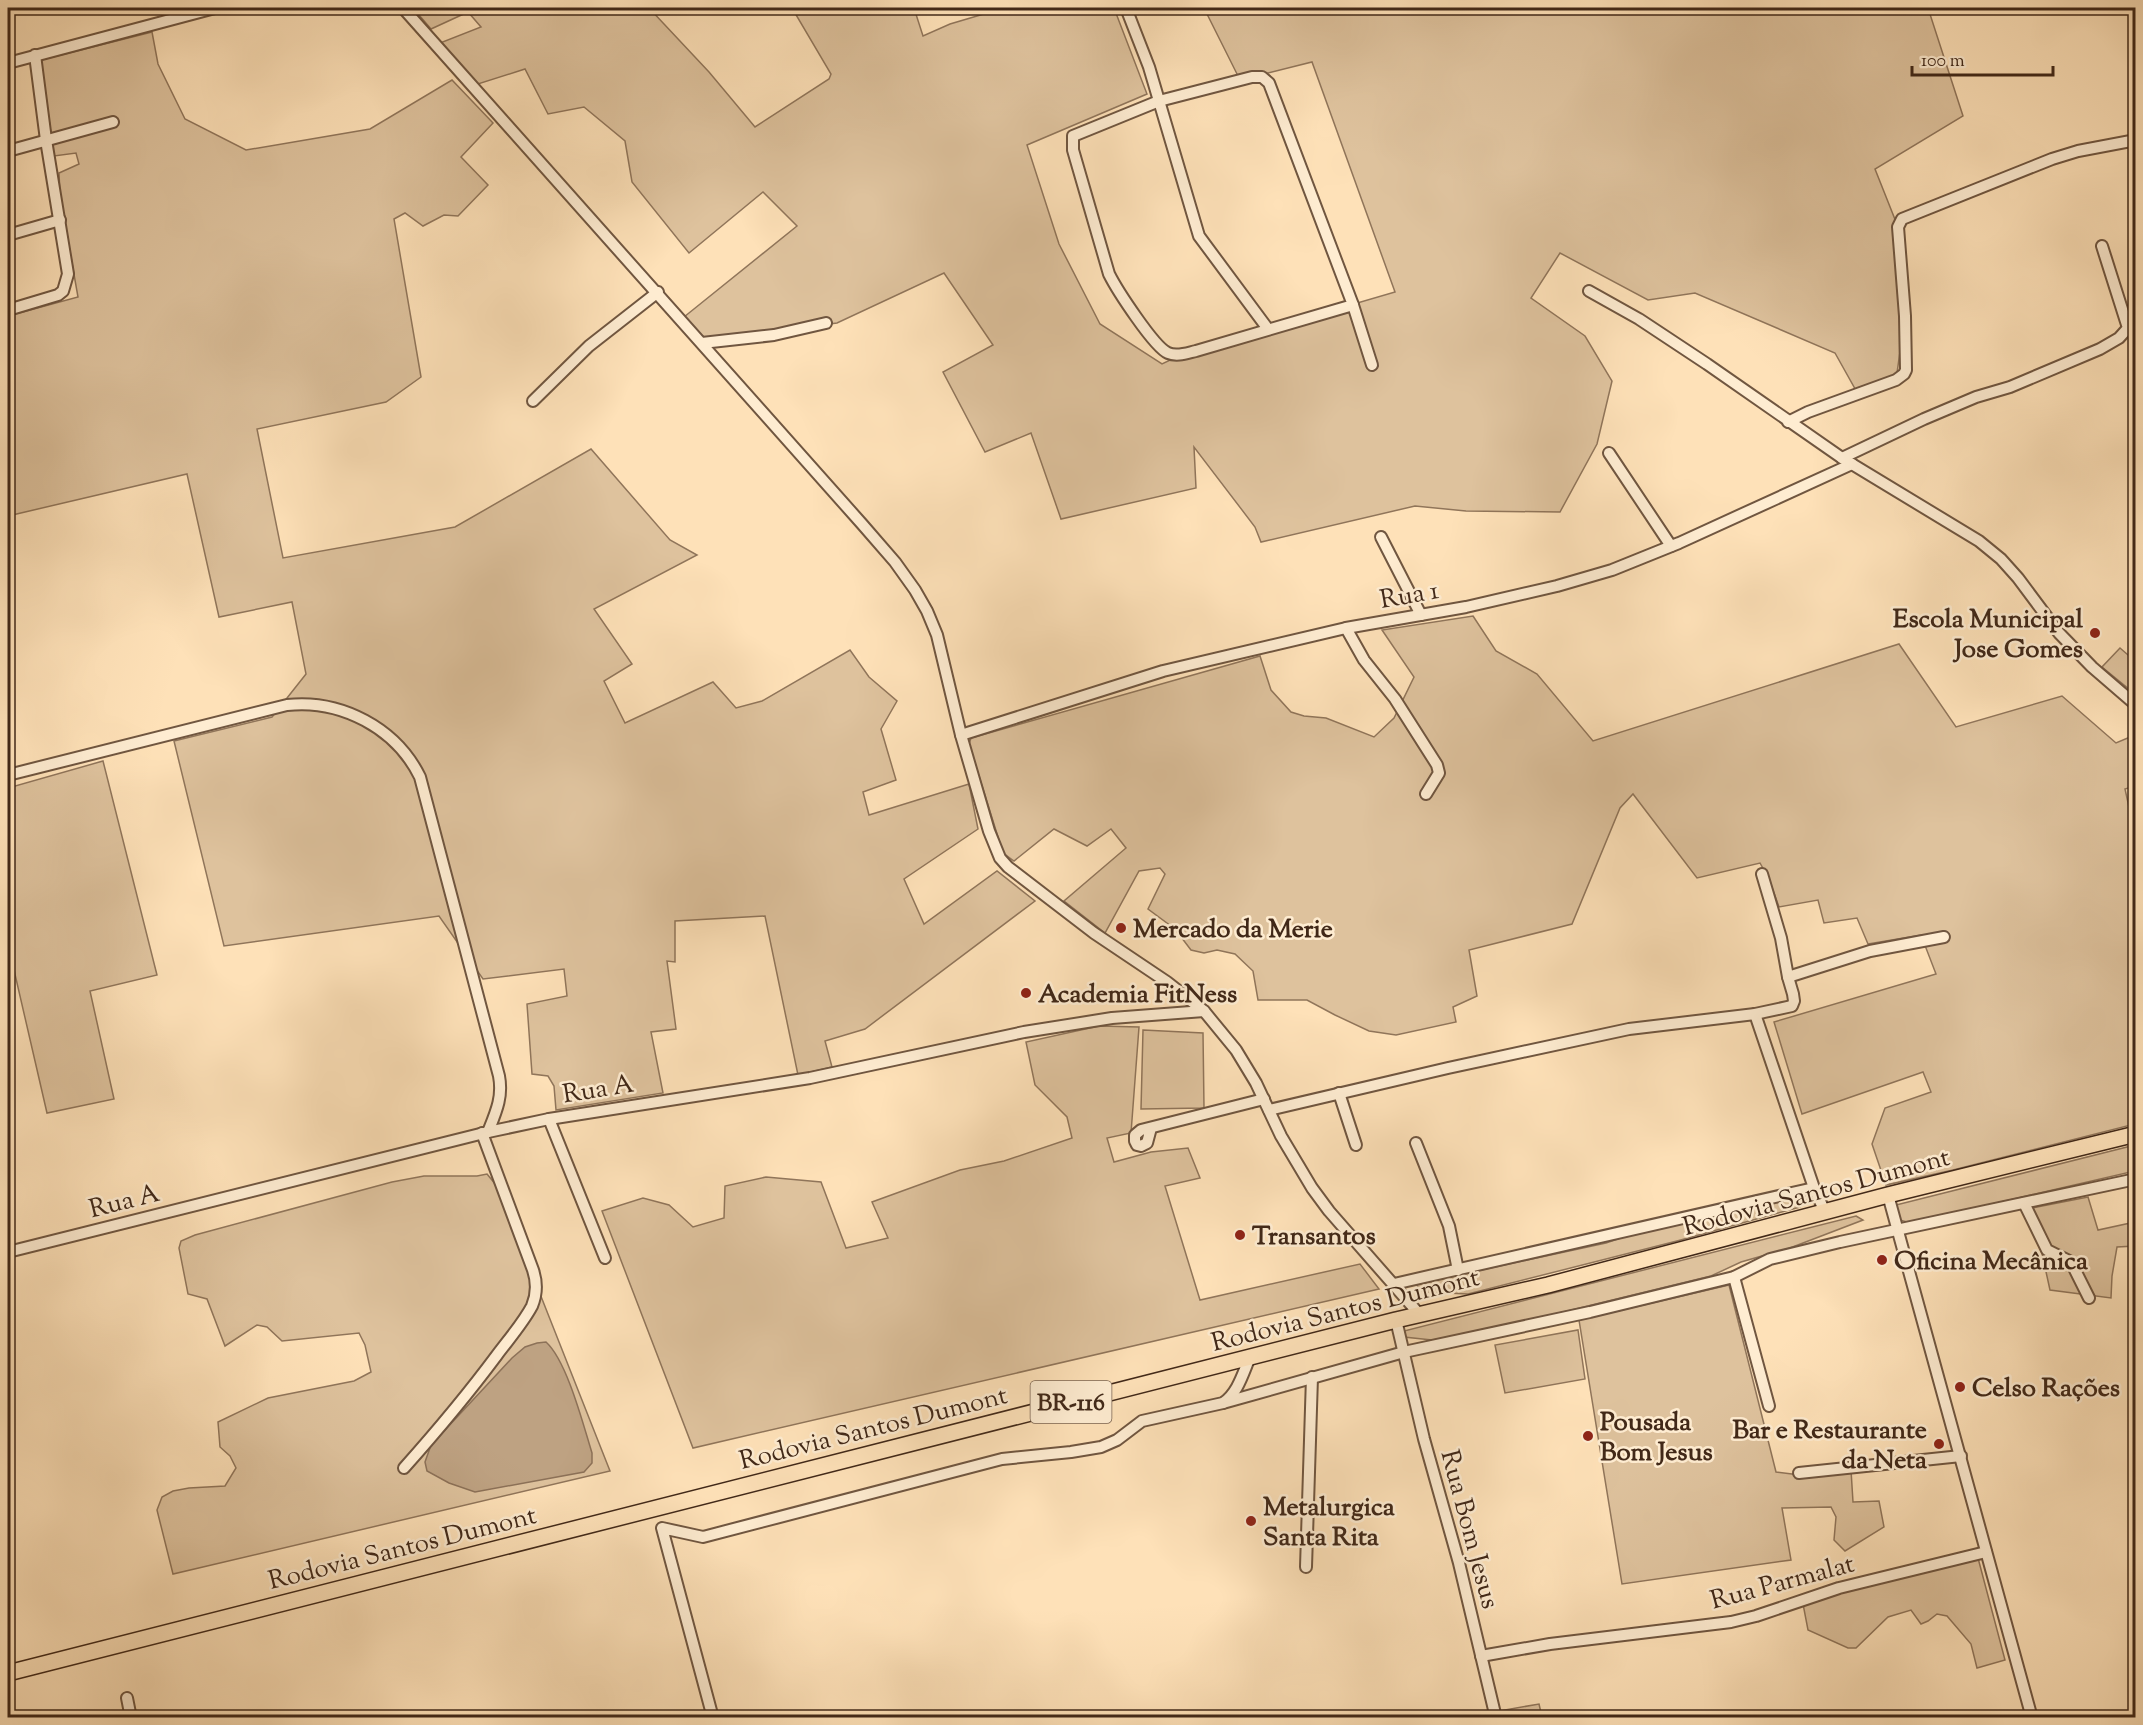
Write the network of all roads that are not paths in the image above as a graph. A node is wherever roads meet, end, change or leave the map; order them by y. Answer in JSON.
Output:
{"nodes":[{"id":1,"x":215,"y":8,"type":"edge"},
{"id":2,"x":403,"y":8,"type":"edge"},
{"id":3,"x":1126,"y":8,"type":"edge"},
{"id":4,"x":35,"y":56,"type":"junction"},
{"id":5,"x":8,"y":63,"type":"edge"},
{"id":6,"x":1159,"y":101,"type":"junction"},
{"id":7,"x":113,"y":122,"type":"dead end"},
{"id":8,"x":46,"y":140,"type":"junction"},
{"id":9,"x":2136,"y":140,"type":"edge"},
{"id":10,"x":8,"y":151,"type":"edge"},
{"id":11,"x":60,"y":220,"type":"junction"},
{"id":12,"x":8,"y":235,"type":"edge"},
{"id":13,"x":2102,"y":246,"type":"dead end"},
{"id":14,"x":1589,"y":291,"type":"dead end"},
{"id":15,"x":658,"y":292,"type":"junction"},
{"id":16,"x":1353,"y":305,"type":"junction"},
{"id":17,"x":8,"y":310,"type":"edge"},
{"id":18,"x":826,"y":323,"type":"dead end"},
{"id":19,"x":1268,"y":329,"type":"junction"},
{"id":20,"x":702,"y":343,"type":"junction"},
{"id":21,"x":1372,"y":365,"type":"dead end"},
{"id":22,"x":533,"y":401,"type":"dead end"},
{"id":23,"x":1788,"y":422,"type":"junction"},
{"id":24,"x":1609,"y":453,"type":"dead end"},
{"id":25,"x":1842,"y":458,"type":"junction"},
{"id":26,"x":1852,"y":464,"type":"junction"},
{"id":27,"x":1381,"y":537,"type":"dead end"},
{"id":28,"x":1671,"y":546,"type":"junction"},
{"id":29,"x":1421,"y":615,"type":"junction"},
{"id":30,"x":1346,"y":628,"type":"junction"},
{"id":31,"x":2136,"y":705,"type":"edge"},
{"id":32,"x":961,"y":735,"type":"junction"},
{"id":33,"x":8,"y":775,"type":"edge"},
{"id":34,"x":1426,"y":794,"type":"dead end"},
{"id":35,"x":1762,"y":874,"type":"dead end"},
{"id":36,"x":1944,"y":937,"type":"dead end"},
{"id":37,"x":1788,"y":977,"type":"junction"},
{"id":38,"x":1204,"y":1011,"type":"junction"},
{"id":39,"x":1755,"y":1014,"type":"junction"},
{"id":40,"x":1339,"y":1093,"type":"junction"},
{"id":41,"x":1264,"y":1099,"type":"junction"},
{"id":42,"x":1269,"y":1110,"type":"junction"},
{"id":43,"x":549,"y":1119,"type":"junction"},
{"id":44,"x":1151,"y":1128,"type":"dead end"},
{"id":45,"x":485,"y":1133,"type":"junction"},
{"id":46,"x":2136,"y":1134,"type":"edge"},
{"id":47,"x":1416,"y":1143,"type":"dead end"},
{"id":48,"x":1356,"y":1145,"type":"dead end"},
{"id":49,"x":2136,"y":1179,"type":"edge"},
{"id":50,"x":1814,"y":1188,"type":"junction"},
{"id":51,"x":1888,"y":1195,"type":"junction"},
{"id":52,"x":2024,"y":1203,"type":"junction"},
{"id":53,"x":1825,"y":1212,"type":"junction"},
{"id":54,"x":1896,"y":1229,"type":"junction"},
{"id":55,"x":8,"y":1252,"type":"edge"},
{"id":56,"x":605,"y":1258,"type":"dead end"},
{"id":57,"x":1458,"y":1270,"type":"junction"},
{"id":58,"x":1734,"y":1277,"type":"junction"},
{"id":59,"x":1394,"y":1284,"type":"junction"},
{"id":60,"x":2089,"y":1298,"type":"dead end"},
{"id":61,"x":1420,"y":1315,"type":"junction"},
{"id":62,"x":1396,"y":1320,"type":"junction"},
{"id":63,"x":1404,"y":1352,"type":"junction"},
{"id":64,"x":1250,"y":1357,"type":"junction"},
{"id":65,"x":1312,"y":1377,"type":"junction"},
{"id":66,"x":1222,"y":1403,"type":"junction"},
{"id":67,"x":1769,"y":1406,"type":"dead end"},
{"id":68,"x":1961,"y":1456,"type":"junction"},
{"id":69,"x":404,"y":1468,"type":"dead end"},
{"id":70,"x":1800,"y":1473,"type":"dead end"},
{"id":71,"x":1986,"y":1552,"type":"junction"},
{"id":72,"x":1306,"y":1567,"type":"dead end"},
{"id":73,"x":1481,"y":1656,"type":"junction"},
{"id":74,"x":8,"y":1673,"type":"edge"},
{"id":75,"x":127,"y":1698,"type":"dead end"},
{"id":76,"x":131,"y":1718,"type":"edge"},
{"id":77,"x":713,"y":1718,"type":"edge"},
{"id":78,"x":1496,"y":1718,"type":"edge"},
{"id":79,"x":2032,"y":1718,"type":"edge"}],
"edges":[{"from":1,"to":4,"type":"street"},
{"from":2,"to":15,"type":"street"},
{"from":3,"to":6,"type":"street"},
{"from":4,"to":5,"type":"street"},
{"from":4,"to":8,"type":"street"},
{"from":6,"to":16,"type":"street"},
{"from":6,"to":19,"type":"street"},
{"from":6,"to":19,"type":"street"},
{"from":7,"to":8,"type":"street"},
{"from":8,"to":10,"type":"street"},
{"from":8,"to":11,"type":"street"},
{"from":9,"to":23,"type":"street"},
{"from":11,"to":12,"type":"street"},
{"from":11,"to":17,"type":"street"},
{"from":13,"to":25,"type":"street"},
{"from":14,"to":23,"type":"street"},
{"from":15,"to":20,"type":"street"},
{"from":15,"to":22,"type":"street"},
{"from":16,"to":19,"type":"street"},
{"from":16,"to":21,"type":"street"},
{"from":18,"to":20,"type":"street"},
{"from":20,"to":32,"type":"street"},
{"from":23,"to":25,"type":"street"},
{"from":24,"to":28,"type":"street"},
{"from":25,"to":26,"type":"street"},
{"from":26,"to":28,"type":"street","name":"Rua 1"},
{"from":26,"to":31,"type":"street"},
{"from":27,"to":29,"type":"street"},
{"from":28,"to":29,"type":"street","name":"Rua 1"},
{"from":29,"to":30,"type":"street","name":"Rua 1"},
{"from":30,"to":32,"type":"street","name":"Rua 1"},
{"from":30,"to":34,"type":"street"},
{"from":32,"to":38,"type":"street"},
{"from":33,"to":45,"type":"street"},
{"from":35,"to":37,"type":"street"},
{"from":36,"to":37,"type":"street"},
{"from":37,"to":39,"type":"street"},
{"from":38,"to":41,"type":"street"},
{"from":38,"to":43,"type":"street","name":"Rua A"},
{"from":39,"to":40,"type":"street"},
{"from":39,"to":50,"type":"street"},
{"from":40,"to":42,"type":"street"},
{"from":40,"to":48,"type":"street"},
{"from":41,"to":42,"type":"street"},
{"from":41,"to":44,"type":"street"},
{"from":42,"to":59,"type":"street"},
{"from":43,"to":45,"type":"street","name":"Rua A"},
{"from":43,"to":56,"type":"street"},
{"from":45,"to":55,"type":"street","name":"Rua A"},
{"from":45,"to":69,"type":"street"},
{"from":46,"to":51,"type":"highway","name":"Rodovia Santos Dumont","number":"BR-116"},
{"from":47,"to":57,"type":"street"},
{"from":49,"to":52,"type":"street"},
{"from":50,"to":53,"type":"street"},
{"from":50,"to":57,"type":"street"},
{"from":51,"to":53,"type":"highway","name":"Rodovia Santos Dumont","number":"BR-116"},
{"from":51,"to":54,"type":"street"},
{"from":52,"to":54,"type":"street"},
{"from":52,"to":60,"type":"street"},
{"from":53,"to":61,"type":"highway","name":"Rodovia Santos Dumont","number":"BR-116"},
{"from":54,"to":58,"type":"street"},
{"from":54,"to":68,"type":"street"},
{"from":57,"to":59,"type":"street"},
{"from":58,"to":63,"type":"street"},
{"from":58,"to":67,"type":"street"},
{"from":59,"to":61,"type":"street"},
{"from":61,"to":62,"type":"highway","name":"Rodovia Santos Dumont","number":"BR-116"},
{"from":62,"to":63,"type":"street","name":"Rua Bom Jesus"},
{"from":62,"to":64,"type":"highway","name":"Rodovia Santos Dumont","number":"BR-116"},
{"from":63,"to":65,"type":"street"},
{"from":63,"to":73,"type":"street","name":"Rua Bom Jesus"},
{"from":64,"to":66,"type":"street"},
{"from":64,"to":74,"type":"highway","name":"Rodovia Santos Dumont","number":"BR-116"},
{"from":65,"to":66,"type":"street"},
{"from":65,"to":72,"type":"street"},
{"from":66,"to":77,"type":"street"},
{"from":68,"to":70,"type":"street"},
{"from":68,"to":71,"type":"street"},
{"from":71,"to":73,"type":"street","name":"Rua Parmalat"},
{"from":71,"to":79,"type":"street"},
{"from":73,"to":78,"type":"street","name":"Rua Bom Jesus"},
{"from":75,"to":76,"type":"street"}]}
